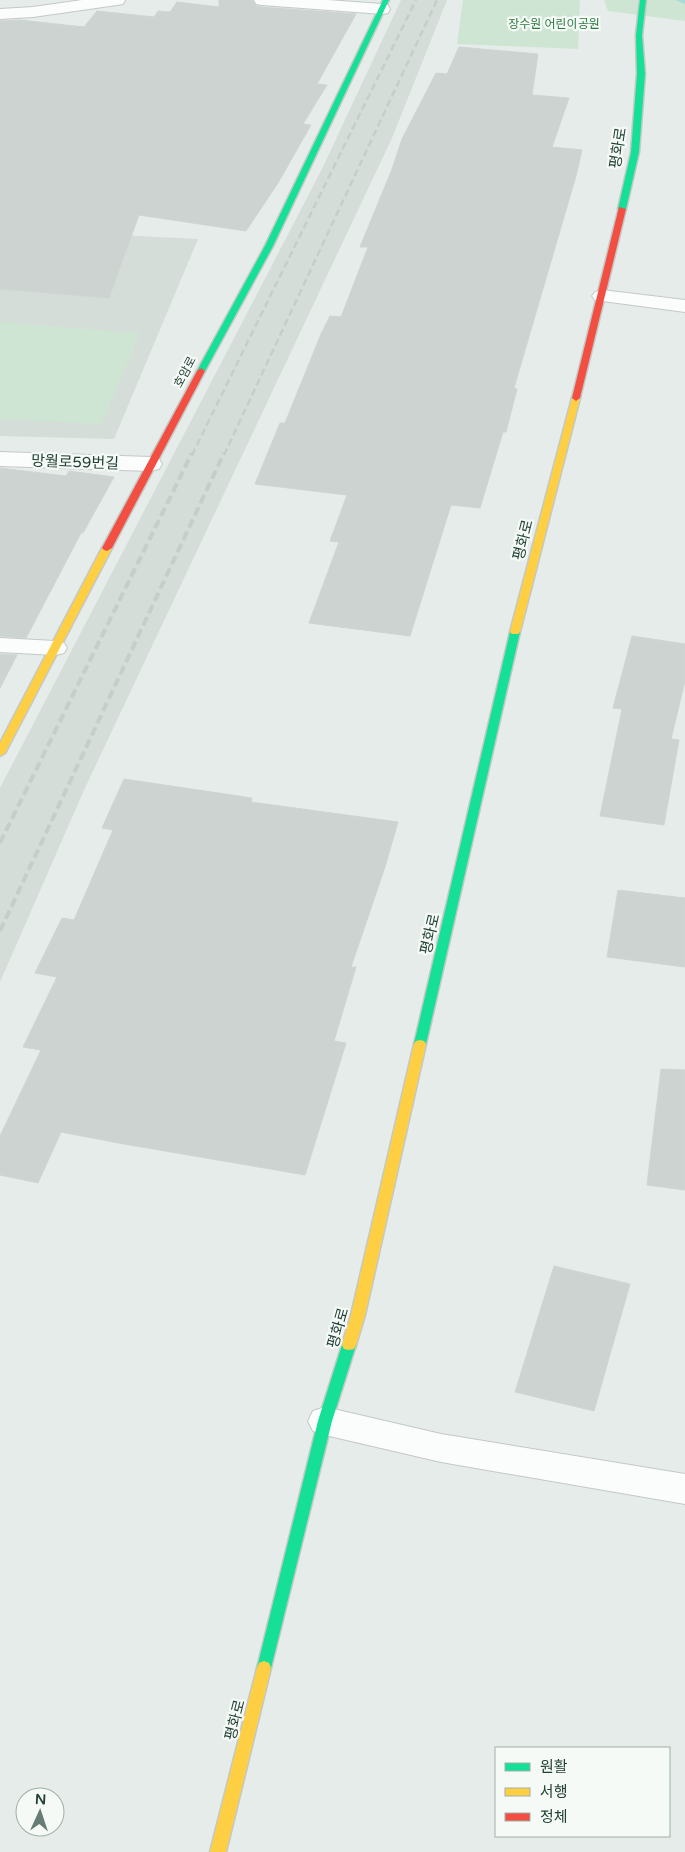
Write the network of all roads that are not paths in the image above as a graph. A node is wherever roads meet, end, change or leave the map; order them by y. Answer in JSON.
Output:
{"nodes":[{"id":1,"x":117,"y":0,"type":"edge"},
{"id":2,"x":262,"y":0,"type":"edge"},
{"id":3,"x":643,"y":0,"type":"edge"},
{"id":4,"x":384,"y":4,"type":"edge"},
{"id":5,"x":0,"y":14,"type":"edge"},
{"id":6,"x":602,"y":296,"type":"junction"},
{"id":7,"x":685,"y":306,"type":"edge"},
{"id":8,"x":0,"y":459,"type":"edge"},
{"id":9,"x":151,"y":464,"type":"junction"},
{"id":10,"x":0,"y":646,"type":"edge"},
{"id":11,"x":55,"y":648,"type":"junction"},
{"id":12,"x":0,"y":753,"type":"edge"},
{"id":13,"x":326,"y":1421,"type":"junction"},
{"id":14,"x":685,"y":1489,"type":"edge"},
{"id":15,"x":218,"y":1852,"type":"edge"}],
"edges":[{"from":1,"to":5,"type":"street"},
{"from":2,"to":4,"type":"street"},
{"from":3,"to":6,"type":"main road","name":"평화로"},
{"from":4,"to":9,"type":"main road","name":"호암로"},
{"from":6,"to":7,"type":"street"},
{"from":6,"to":13,"type":"main road","name":"평화로"},
{"from":8,"to":9,"type":"street","name":"망월로59번길"},
{"from":9,"to":11,"type":"main road","name":"호암로"},
{"from":10,"to":11,"type":"street"},
{"from":11,"to":12,"type":"main road","name":"호암로"},
{"from":13,"to":14,"type":"street"},
{"from":13,"to":15,"type":"main road","name":"평화로"}]}
